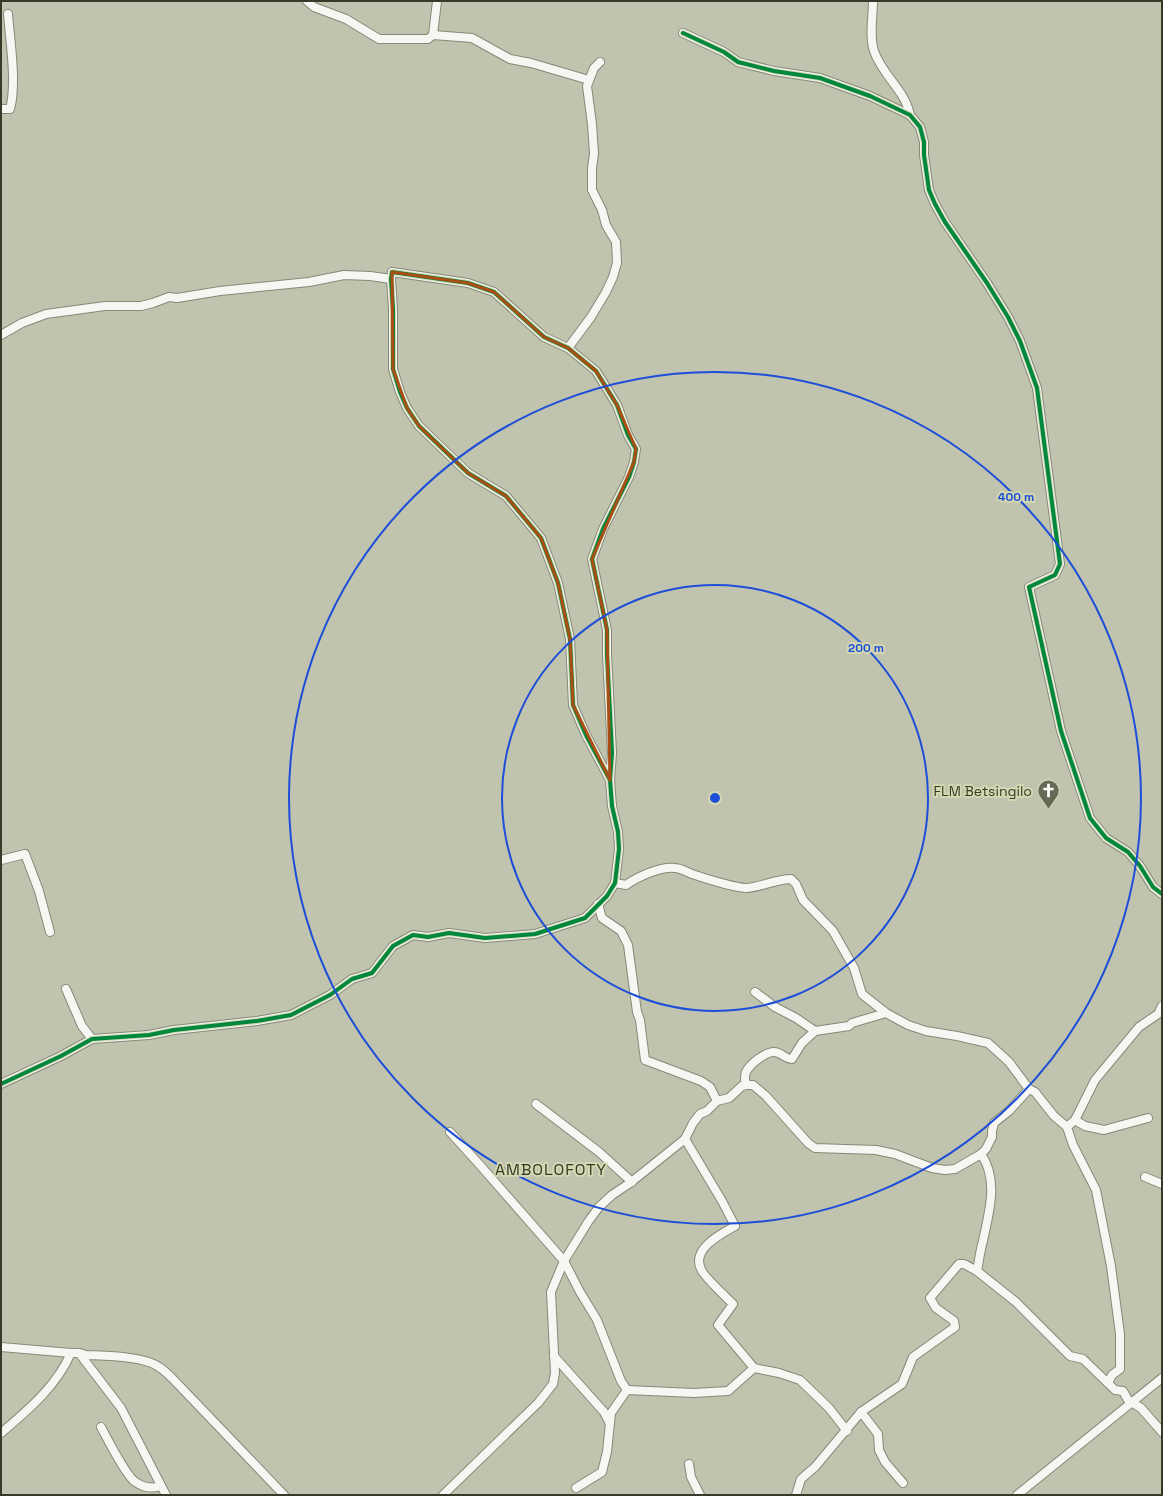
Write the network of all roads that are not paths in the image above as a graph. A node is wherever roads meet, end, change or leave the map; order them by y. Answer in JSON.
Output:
{"nodes":[{"id":1,"x":307,"y":1,"type":"edge"},
{"id":2,"x":437,"y":1,"type":"edge"},
{"id":3,"x":873,"y":1,"type":"edge"},
{"id":4,"x":8,"y":14,"type":"dead end"},
{"id":5,"x":683,"y":33,"type":"dead end"},
{"id":6,"x":433,"y":35,"type":"junction"},
{"id":7,"x":600,"y":62,"type":"dead end"},
{"id":8,"x":589,"y":80,"type":"junction"},
{"id":9,"x":1,"y":109,"type":"edge"},
{"id":10,"x":910,"y":115,"type":"junction"},
{"id":11,"x":391,"y":279,"type":"junction"},
{"id":12,"x":1,"y":335,"type":"edge"},
{"id":13,"x":568,"y":348,"type":"junction"},
{"id":14,"x":610,"y":780,"type":"junction"},
{"id":15,"x":1,"y":860,"type":"edge"},
{"id":16,"x":615,"y":883,"type":"junction"},
{"id":17,"x":1162,"y":894,"type":"edge"},
{"id":18,"x":598,"y":904,"type":"junction"},
{"id":19,"x":50,"y":932,"type":"dead end"},
{"id":20,"x":66,"y":989,"type":"dead end"},
{"id":21,"x":755,"y":992,"type":"dead end"},
{"id":22,"x":1161,"y":1012,"type":"edge"},
{"id":23,"x":886,"y":1013,"type":"junction"},
{"id":24,"x":815,"y":1031,"type":"junction"},
{"id":25,"x":92,"y":1039,"type":"junction"},
{"id":26,"x":1,"y":1084,"type":"edge"},
{"id":27,"x":746,"y":1085,"type":"junction"},
{"id":28,"x":1029,"y":1090,"type":"junction"},
{"id":29,"x":718,"y":1101,"type":"junction"},
{"id":30,"x":536,"y":1104,"type":"dead end"},
{"id":31,"x":1148,"y":1118,"type":"dead end"},
{"id":32,"x":1075,"y":1120,"type":"junction"},
{"id":33,"x":1068,"y":1127,"type":"junction"},
{"id":34,"x":450,"y":1132,"type":"dead end"},
{"id":35,"x":685,"y":1139,"type":"junction"},
{"id":36,"x":981,"y":1154,"type":"junction"},
{"id":37,"x":1146,"y":1177,"type":"dead end"},
{"id":38,"x":632,"y":1182,"type":"junction"},
{"id":39,"x":1162,"y":1184,"type":"edge"},
{"id":40,"x":564,"y":1261,"type":"junction"},
{"id":41,"x":977,"y":1271,"type":"junction"},
{"id":42,"x":1,"y":1347,"type":"edge"},
{"id":43,"x":75,"y":1353,"type":"junction"},
{"id":44,"x":554,"y":1356,"type":"junction"},
{"id":45,"x":754,"y":1368,"type":"junction"},
{"id":46,"x":1162,"y":1378,"type":"edge"},
{"id":47,"x":1108,"y":1383,"type":"junction"},
{"id":48,"x":627,"y":1390,"type":"junction"},
{"id":49,"x":1132,"y":1402,"type":"junction"},
{"id":50,"x":861,"y":1412,"type":"junction"},
{"id":51,"x":610,"y":1422,"type":"junction"},
{"id":52,"x":101,"y":1427,"type":"dead end"},
{"id":53,"x":847,"y":1431,"type":"junction"},
{"id":54,"x":1162,"y":1432,"type":"edge"},
{"id":55,"x":1,"y":1433,"type":"edge"},
{"id":56,"x":689,"y":1464,"type":"dead end"},
{"id":57,"x":903,"y":1483,"type":"dead end"},
{"id":58,"x":161,"y":1486,"type":"junction"},
{"id":59,"x":576,"y":1488,"type":"dead end"},
{"id":60,"x":166,"y":1495,"type":"edge"},
{"id":61,"x":284,"y":1495,"type":"edge"},
{"id":62,"x":443,"y":1495,"type":"edge"},
{"id":63,"x":700,"y":1495,"type":"edge"},
{"id":64,"x":796,"y":1495,"type":"edge"},
{"id":65,"x":1017,"y":1495,"type":"edge"}],
"edges":[{"from":1,"to":6,"type":"street"},
{"from":2,"to":6,"type":"street"},
{"from":3,"to":10,"type":"street"},
{"from":4,"to":9,"type":"street"},
{"from":5,"to":10,"type":"street"},
{"from":6,"to":8,"type":"street"},
{"from":7,"to":8,"type":"street"},
{"from":8,"to":13,"type":"street"},
{"from":10,"to":17,"type":"street"},
{"from":11,"to":12,"type":"street"},
{"from":11,"to":13,"type":"street"},
{"from":11,"to":14,"type":"street"},
{"from":13,"to":14,"type":"street"},
{"from":14,"to":16,"type":"street"},
{"from":15,"to":19,"type":"street"},
{"from":16,"to":18,"type":"street"},
{"from":16,"to":23,"type":"street"},
{"from":18,"to":25,"type":"street"},
{"from":18,"to":29,"type":"street"},
{"from":20,"to":25,"type":"street"},
{"from":21,"to":24,"type":"street"},
{"from":22,"to":32,"type":"street"},
{"from":23,"to":24,"type":"street"},
{"from":23,"to":28,"type":"street"},
{"from":24,"to":27,"type":"street"},
{"from":25,"to":26,"type":"street"},
{"from":27,"to":29,"type":"street"},
{"from":27,"to":36,"type":"street"},
{"from":28,"to":33,"type":"street"},
{"from":28,"to":36,"type":"street"},
{"from":29,"to":35,"type":"street"},
{"from":30,"to":38,"type":"street"},
{"from":31,"to":32,"type":"street"},
{"from":32,"to":33,"type":"street"},
{"from":33,"to":47,"type":"street"},
{"from":34,"to":40,"type":"street"},
{"from":35,"to":38,"type":"street"},
{"from":35,"to":45,"type":"street"},
{"from":36,"to":41,"type":"street"},
{"from":37,"to":39,"type":"street"},
{"from":38,"to":40,"type":"street"},
{"from":40,"to":44,"type":"street"},
{"from":40,"to":48,"type":"street"},
{"from":41,"to":47,"type":"street"},
{"from":41,"to":50,"type":"street"},
{"from":42,"to":43,"type":"street"},
{"from":43,"to":55,"type":"street"},
{"from":43,"to":58,"type":"street"},
{"from":43,"to":61,"type":"street"},
{"from":44,"to":51,"type":"street"},
{"from":44,"to":62,"type":"street"},
{"from":45,"to":48,"type":"street"},
{"from":45,"to":53,"type":"street"},
{"from":46,"to":49,"type":"street"},
{"from":47,"to":49,"type":"street"},
{"from":48,"to":51,"type":"street"},
{"from":49,"to":54,"type":"street"},
{"from":49,"to":65,"type":"street"},
{"from":50,"to":53,"type":"street"},
{"from":50,"to":57,"type":"street"},
{"from":51,"to":59,"type":"street"},
{"from":52,"to":58,"type":"street"},
{"from":53,"to":64,"type":"street"},
{"from":56,"to":63,"type":"street"},
{"from":58,"to":60,"type":"street"}]}
